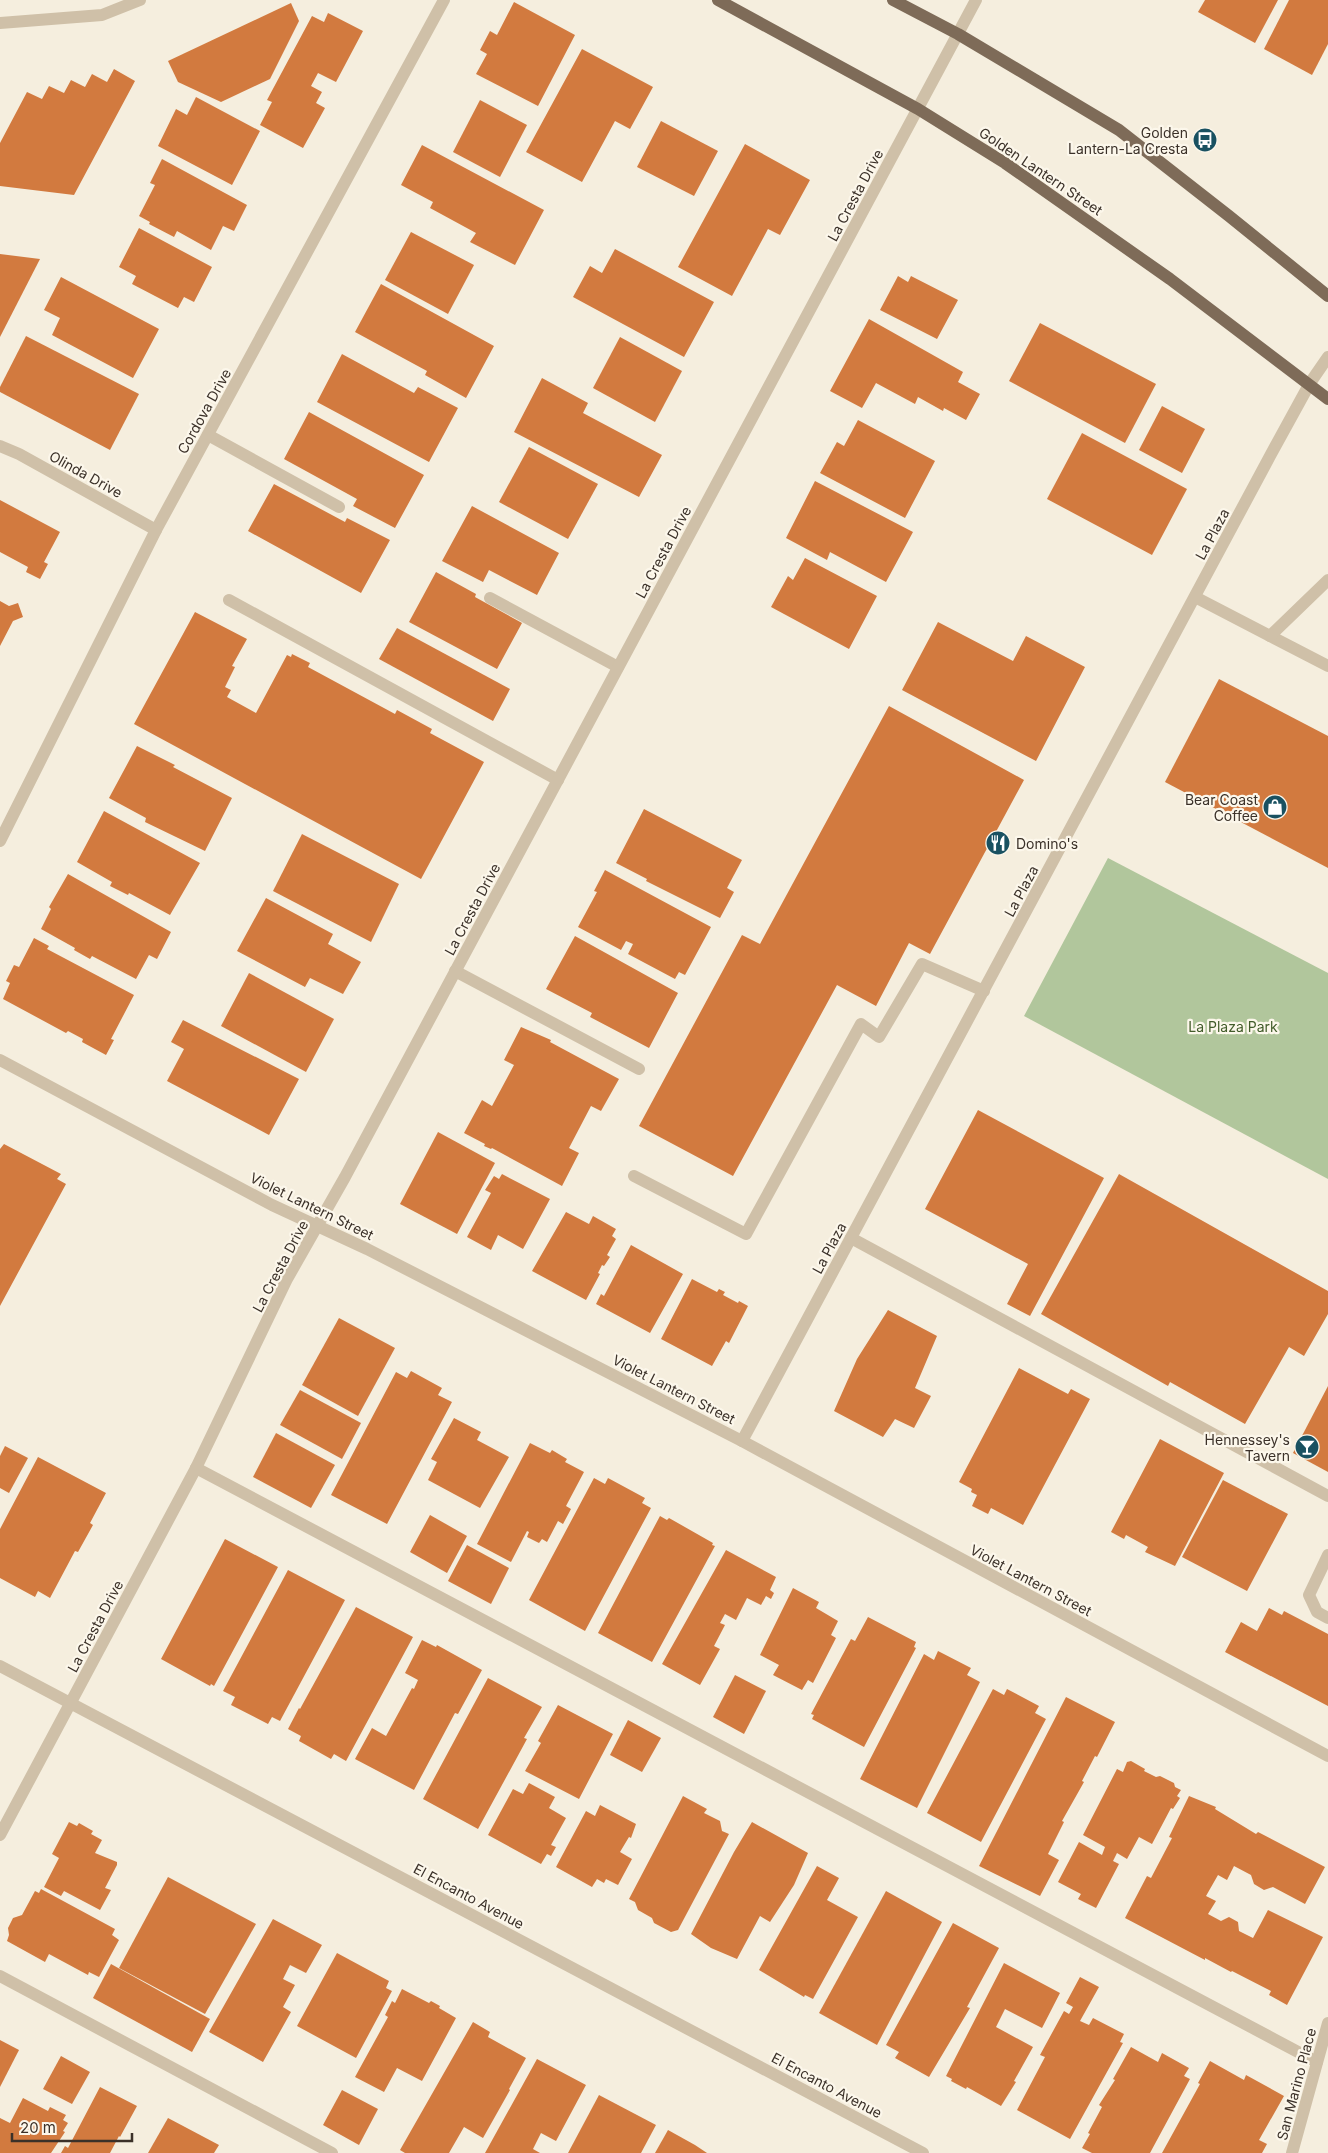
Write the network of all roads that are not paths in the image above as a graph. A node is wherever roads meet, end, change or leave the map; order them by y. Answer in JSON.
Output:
{"nodes":[{"id":1,"x":140,"y":0,"type":"edge"},
{"id":2,"x":444,"y":0,"type":"edge"},
{"id":3,"x":718,"y":0,"type":"edge"},
{"id":4,"x":893,"y":0,"type":"edge"},
{"id":5,"x":976,"y":0,"type":"edge"},
{"id":6,"x":0,"y":23,"type":"edge"},
{"id":7,"x":958,"y":34,"type":"junction"},
{"id":8,"x":918,"y":109,"type":"junction"},
{"id":9,"x":1328,"y":296,"type":"edge"},
{"id":10,"x":1328,"y":357,"type":"edge"},
{"id":11,"x":1310,"y":383,"type":"junction"},
{"id":12,"x":1328,"y":399,"type":"edge"},
{"id":13,"x":208,"y":435,"type":"junction"},
{"id":14,"x":0,"y":446,"type":"edge"},
{"id":15,"x":339,"y":507,"type":"dead end"},
{"id":16,"x":156,"y":530,"type":"junction"},
{"id":17,"x":1328,"y":580,"type":"edge"},
{"id":18,"x":1195,"y":597,"type":"junction"},
{"id":19,"x":490,"y":598,"type":"dead end"},
{"id":20,"x":229,"y":600,"type":"dead end"},
{"id":21,"x":1270,"y":636,"type":"junction"},
{"id":22,"x":1328,"y":666,"type":"edge"},
{"id":23,"x":618,"y":667,"type":"junction"},
{"id":24,"x":558,"y":780,"type":"junction"},
{"id":25,"x":0,"y":841,"type":"edge"},
{"id":26,"x":455,"y":971,"type":"junction"},
{"id":27,"x":984,"y":990,"type":"junction"},
{"id":28,"x":0,"y":1060,"type":"edge"},
{"id":29,"x":639,"y":1069,"type":"dead end"},
{"id":30,"x":634,"y":1176,"type":"dead end"},
{"id":31,"x":318,"y":1226,"type":"junction"},
{"id":32,"x":851,"y":1238,"type":"junction"},
{"id":33,"x":742,"y":1442,"type":"junction"},
{"id":34,"x":196,"y":1468,"type":"junction"},
{"id":35,"x":1328,"y":1496,"type":"edge"},
{"id":36,"x":1328,"y":1556,"type":"edge"},
{"id":37,"x":1328,"y":1618,"type":"edge"},
{"id":38,"x":0,"y":1666,"type":"edge"},
{"id":39,"x":70,"y":1703,"type":"junction"},
{"id":40,"x":1328,"y":1756,"type":"edge"},
{"id":41,"x":0,"y":1835,"type":"edge"},
{"id":42,"x":0,"y":1976,"type":"edge"},
{"id":43,"x":1328,"y":2023,"type":"edge"},
{"id":44,"x":1318,"y":2062,"type":"junction"},
{"id":45,"x":332,"y":2153,"type":"edge"},
{"id":46,"x":923,"y":2153,"type":"edge"},
{"id":47,"x":1292,"y":2153,"type":"edge"}],
"edges":[{"from":1,"to":6,"type":"street"},
{"from":2,"to":13,"type":"street","name":"Cordova Drive"},
{"from":3,"to":8,"type":"main road","name":"Golden Lantern Street"},
{"from":4,"to":7,"type":"main road"},
{"from":5,"to":7,"type":"street","name":"La Cresta Drive"},
{"from":7,"to":8,"type":"street","name":"La Cresta Drive"},
{"from":7,"to":9,"type":"main road"},
{"from":8,"to":11,"type":"main road","name":"Golden Lantern Street"},
{"from":8,"to":23,"type":"street","name":"La Cresta Drive"},
{"from":10,"to":11,"type":"street","name":"La Plaza"},
{"from":11,"to":12,"type":"main road","name":"Golden Lantern Street"},
{"from":11,"to":18,"type":"street","name":"La Plaza"},
{"from":13,"to":15,"type":"street"},
{"from":13,"to":16,"type":"street","name":"Cordova Drive"},
{"from":14,"to":16,"type":"street","name":"Olinda Drive"},
{"from":16,"to":25,"type":"street","name":"Cordova Drive"},
{"from":17,"to":21,"type":"street"},
{"from":18,"to":21,"type":"street"},
{"from":18,"to":27,"type":"street","name":"La Plaza"},
{"from":19,"to":23,"type":"street"},
{"from":20,"to":24,"type":"street"},
{"from":21,"to":22,"type":"street"},
{"from":23,"to":24,"type":"street","name":"La Cresta Drive"},
{"from":24,"to":26,"type":"street","name":"La Cresta Drive"},
{"from":26,"to":29,"type":"street"},
{"from":26,"to":31,"type":"street","name":"La Cresta Drive"},
{"from":27,"to":30,"type":"street"},
{"from":27,"to":32,"type":"street","name":"La Plaza"},
{"from":28,"to":31,"type":"street","name":"Violet Lantern Street"},
{"from":31,"to":33,"type":"street","name":"Violet Lantern Street"},
{"from":31,"to":34,"type":"street","name":"La Cresta Drive"},
{"from":32,"to":33,"type":"street","name":"La Plaza"},
{"from":32,"to":35,"type":"street"},
{"from":33,"to":40,"type":"street","name":"Violet Lantern Street"},
{"from":34,"to":39,"type":"street","name":"La Cresta Drive"},
{"from":34,"to":44,"type":"street"},
{"from":36,"to":37,"type":"street"},
{"from":38,"to":39,"type":"street","name":"El Encanto Avenue"},
{"from":39,"to":41,"type":"street","name":"La Cresta Drive"},
{"from":39,"to":46,"type":"street","name":"El Encanto Avenue"},
{"from":42,"to":45,"type":"street"},
{"from":43,"to":44,"type":"street","name":"San Marino Place"},
{"from":44,"to":47,"type":"street","name":"San Marino Place"}]}
